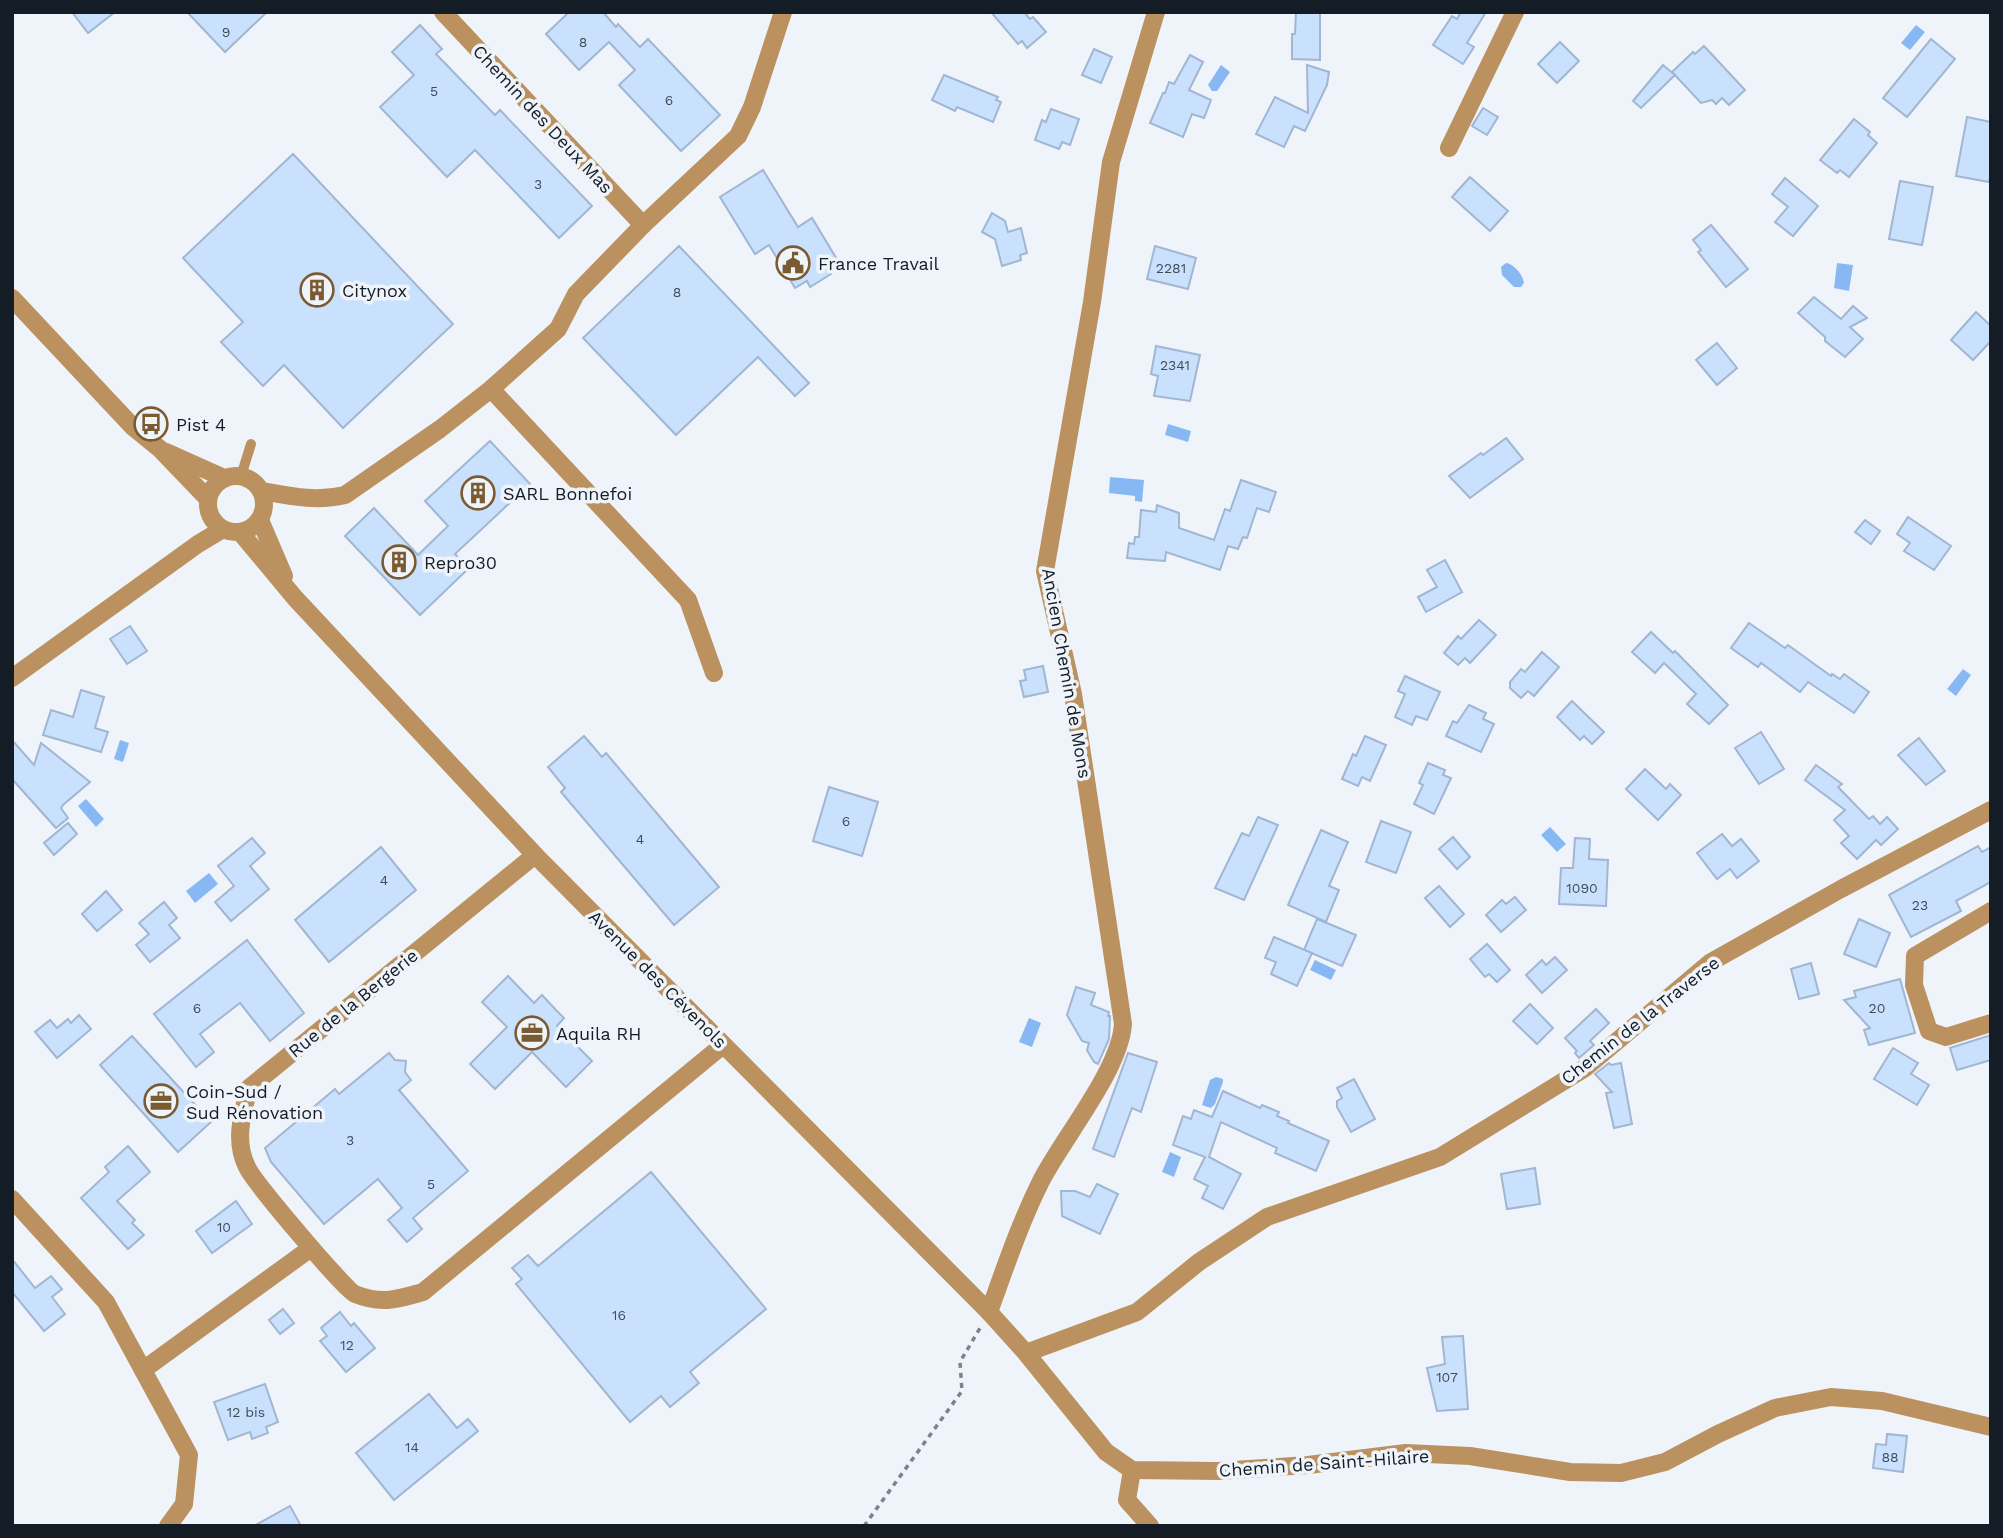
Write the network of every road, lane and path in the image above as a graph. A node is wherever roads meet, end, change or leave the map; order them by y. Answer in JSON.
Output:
{"nodes":[{"id":1,"x":443,"y":12,"type":"edge"},
{"id":2,"x":783,"y":12,"type":"edge"},
{"id":3,"x":1156,"y":12,"type":"edge"},
{"id":4,"x":1516,"y":12,"type":"edge"},
{"id":5,"x":1449,"y":148,"type":"dead end"},
{"id":6,"x":643,"y":225,"type":"junction"},
{"id":7,"x":12,"y":298,"type":"edge"},
{"id":8,"x":491,"y":389,"type":"junction"},
{"id":9,"x":251,"y":444,"type":"dead end"},
{"id":10,"x":160,"y":449,"type":"junction"},
{"id":11,"x":232,"y":477,"type":"junction"},
{"id":12,"x":208,"y":499,"type":"junction"},
{"id":13,"x":262,"y":507,"type":"junction"},
{"id":14,"x":232,"y":531,"type":"junction"},
{"id":15,"x":295,"y":598,"type":"junction"},
{"id":16,"x":714,"y":673,"type":"dead end"},
{"id":17,"x":12,"y":678,"type":"edge"},
{"id":18,"x":1991,"y":810,"type":"edge"},
{"id":19,"x":535,"y":855,"type":"junction"},
{"id":20,"x":1991,"y":911,"type":"edge"},
{"id":21,"x":1991,"y":1023,"type":"edge"},
{"id":22,"x":723,"y":1045,"type":"junction"},
{"id":23,"x":12,"y":1199,"type":"edge"},
{"id":24,"x":311,"y":1248,"type":"junction"},
{"id":25,"x":989,"y":1312,"type":"junction"},
{"id":26,"x":1027,"y":1353,"type":"junction"},
{"id":27,"x":143,"y":1370,"type":"junction"},
{"id":28,"x":1991,"y":1427,"type":"edge"},
{"id":29,"x":1132,"y":1470,"type":"junction"},
{"id":30,"x":168,"y":1526,"type":"edge"},
{"id":31,"x":864,"y":1526,"type":"edge"},
{"id":32,"x":1150,"y":1526,"type":"edge"}],
"edges":[{"from":1,"to":6,"type":"street","name":"Chemin des Deux Mas"},
{"from":2,"to":6,"type":"street"},
{"from":3,"to":25,"type":"street","name":"Ancien Chemin de Mons"},
{"from":4,"to":5,"type":"street"},
{"from":6,"to":8,"type":"street"},
{"from":7,"to":10,"type":"street"},
{"from":8,"to":13,"type":"street"},
{"from":8,"to":16,"type":"street"},
{"from":9,"to":11,"type":"lane"},
{"from":10,"to":11,"type":"street"},
{"from":10,"to":12,"type":"street"},
{"from":11,"to":12,"type":"street"},
{"from":11,"to":13,"type":"street"},
{"from":12,"to":14,"type":"street"},
{"from":13,"to":14,"type":"street"},
{"from":13,"to":15,"type":"street","name":"Avenue des Cévenols"},
{"from":14,"to":15,"type":"street","name":"Avenue des Cévenols"},
{"from":14,"to":17,"type":"street"},
{"from":15,"to":19,"type":"street","name":"Avenue des Cévenols"},
{"from":18,"to":26,"type":"street","name":"Chemin de la Traverse"},
{"from":19,"to":22,"type":"street","name":"Avenue des Cévenols"},
{"from":19,"to":24,"type":"street","name":"Rue de la Bergerie"},
{"from":20,"to":21,"type":"street"},
{"from":22,"to":24,"type":"street","name":"Rue de la Bergerie"},
{"from":22,"to":25,"type":"street","name":"Avenue des Cévenols"},
{"from":23,"to":27,"type":"street"},
{"from":24,"to":27,"type":"street"},
{"from":25,"to":26,"type":"street","name":"Avenue des Cévenols"},
{"from":25,"to":31,"type":"path"},
{"from":26,"to":29,"type":"street"},
{"from":27,"to":30,"type":"street"},
{"from":28,"to":29,"type":"street","name":"Chemin de Saint-Hilaire"},
{"from":29,"to":32,"type":"street"}]}
